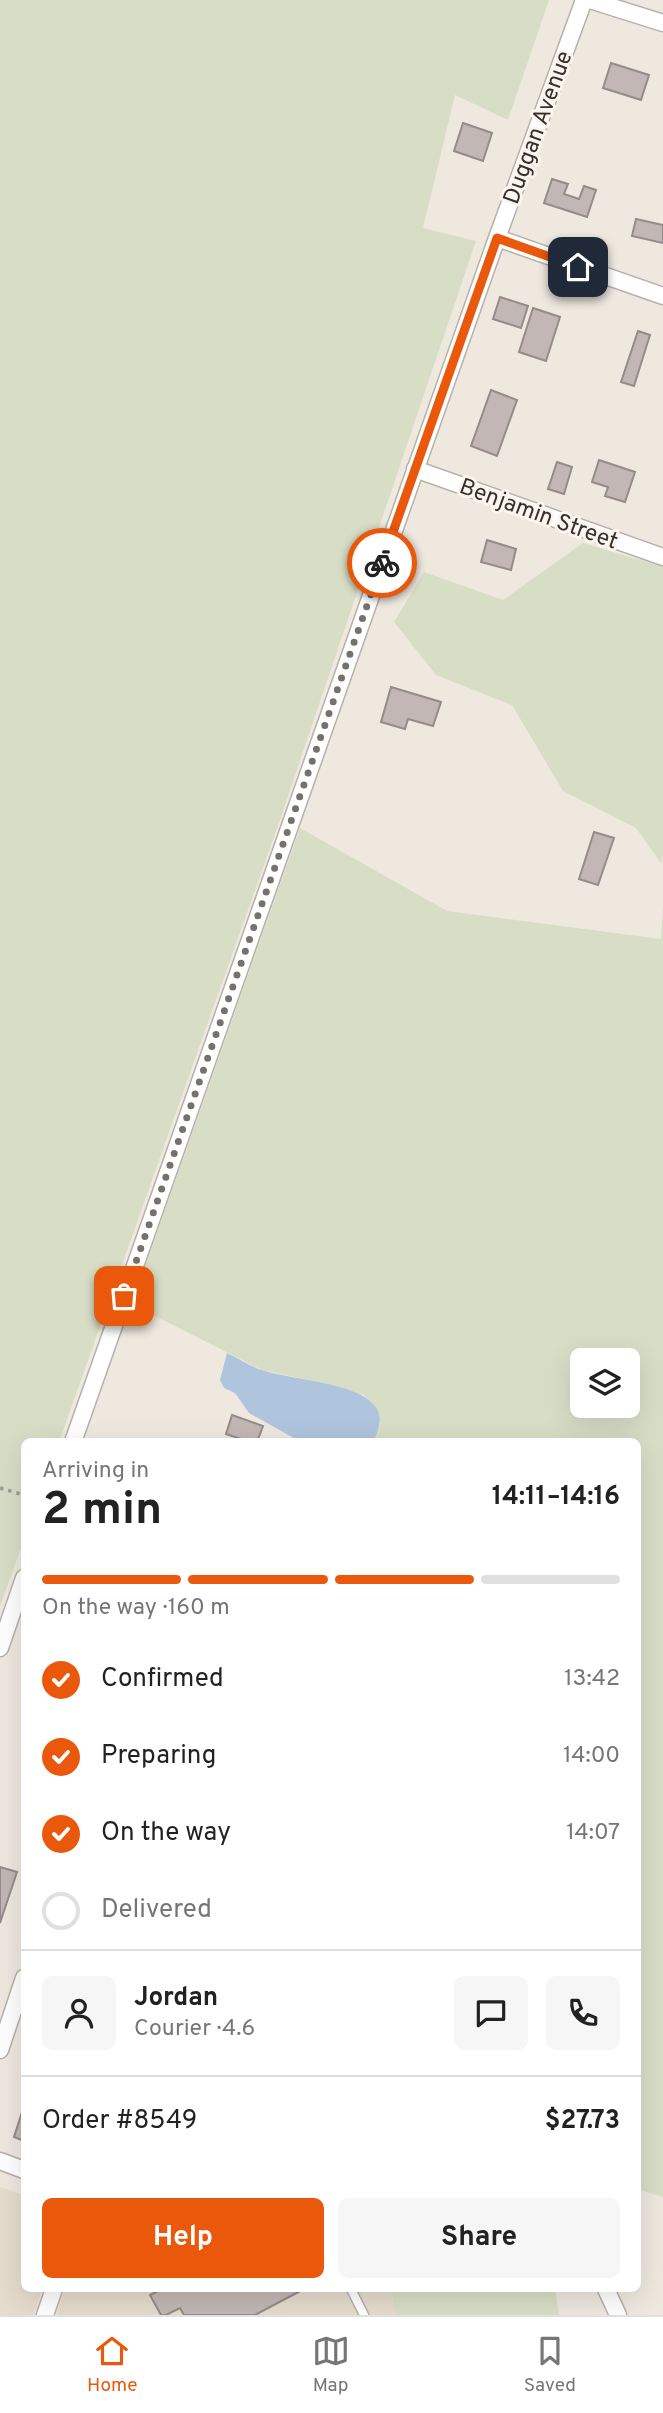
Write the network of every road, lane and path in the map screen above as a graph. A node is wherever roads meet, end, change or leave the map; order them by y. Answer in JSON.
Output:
{"nodes":[{"id":1,"x":584,"y":0,"type":"edge"},
{"id":2,"x":590,"y":0,"type":"edge"},
{"id":3,"x":663,"y":23,"type":"edge"},
{"id":4,"x":497,"y":238,"type":"junction"},
{"id":5,"x":663,"y":296,"type":"edge"},
{"id":6,"x":415,"y":469,"type":"junction"},
{"id":7,"x":663,"y":557,"type":"edge"},
{"id":8,"x":73,"y":1438,"type":"edge"},
{"id":9,"x":0,"y":1488,"type":"edge"},
{"id":10,"x":21,"y":1494,"type":"edge"},
{"id":11,"x":21,"y":1587,"type":"edge"},
{"id":12,"x":0,"y":1648,"type":"edge"},
{"id":13,"x":21,"y":1987,"type":"edge"},
{"id":14,"x":0,"y":2050,"type":"edge"},
{"id":15,"x":0,"y":2161,"type":"edge"},
{"id":16,"x":21,"y":2169,"type":"edge"},
{"id":17,"x":53,"y":2292,"type":"edge"},
{"id":18,"x":352,"y":2292,"type":"edge"},
{"id":19,"x":607,"y":2292,"type":"edge"},
{"id":20,"x":45,"y":2315,"type":"edge"},
{"id":21,"x":364,"y":2315,"type":"edge"},
{"id":22,"x":618,"y":2315,"type":"edge"}],
"edges":[{"from":1,"to":4,"type":"street","name":"Duggan Avenue"},
{"from":2,"to":3,"type":"street"},
{"from":4,"to":5,"type":"street"},
{"from":4,"to":6,"type":"street","name":"Duggan Avenue"},
{"from":6,"to":7,"type":"street","name":"Benjamin Street"},
{"from":6,"to":8,"type":"street","name":"Duggan Avenue"},
{"from":9,"to":10,"type":"path"},
{"from":11,"to":12,"type":"street"},
{"from":13,"to":14,"type":"street"},
{"from":15,"to":16,"type":"street"},
{"from":17,"to":20,"type":"street"},
{"from":18,"to":21,"type":"lane"},
{"from":19,"to":22,"type":"street"}]}
